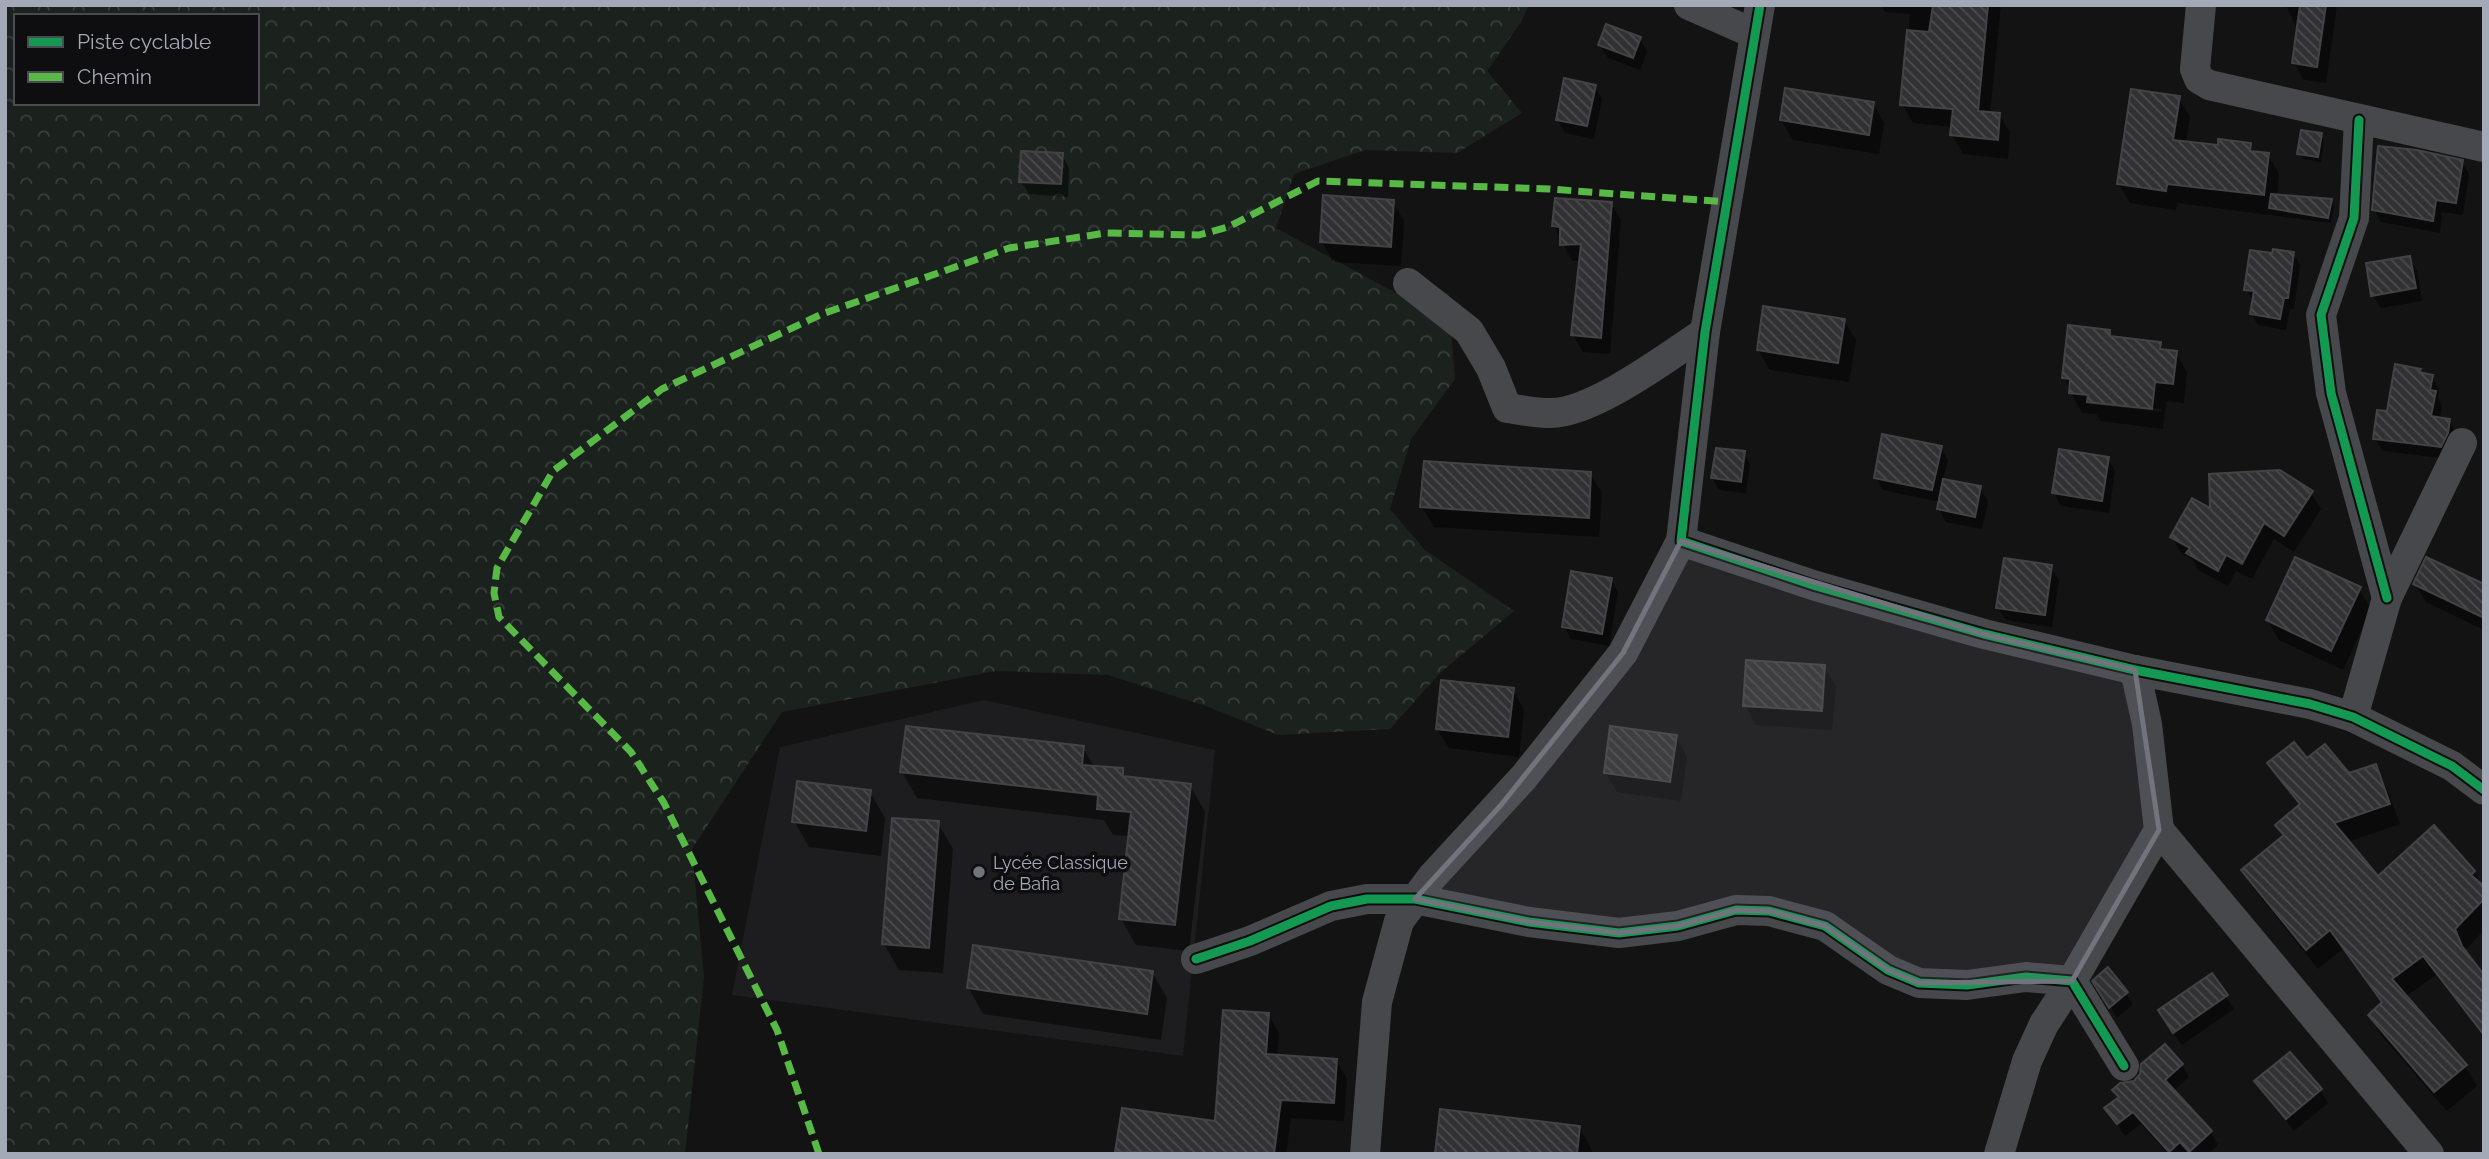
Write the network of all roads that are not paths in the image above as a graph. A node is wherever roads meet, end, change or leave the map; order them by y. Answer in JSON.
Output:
{"nodes":[{"id":1,"x":1689,"y":5,"type":"edge"},
{"id":2,"x":2201,"y":5,"type":"edge"},
{"id":3,"x":1757,"y":20,"type":"edge"},
{"id":4,"x":2359,"y":120,"type":"junction"},
{"id":5,"x":2484,"y":146,"type":"edge"},
{"id":6,"x":1408,"y":283,"type":"dead end"},
{"id":7,"x":1705,"y":332,"type":"junction"},
{"id":8,"x":2462,"y":443,"type":"dead end"},
{"id":9,"x":1681,"y":541,"type":"junction"},
{"id":10,"x":2387,"y":598,"type":"junction"},
{"id":11,"x":2135,"y":670,"type":"junction"},
{"id":12,"x":2353,"y":717,"type":"junction"},
{"id":13,"x":2484,"y":790,"type":"edge"},
{"id":14,"x":2159,"y":830,"type":"junction"},
{"id":15,"x":1415,"y":899,"type":"junction"},
{"id":16,"x":1195,"y":959,"type":"dead end"},
{"id":17,"x":2072,"y":981,"type":"junction"},
{"id":18,"x":2124,"y":1066,"type":"dead end"},
{"id":19,"x":1365,"y":1154,"type":"edge"},
{"id":20,"x":1999,"y":1154,"type":"edge"},
{"id":21,"x":2430,"y":1154,"type":"edge"}],
"edges":[{"from":1,"to":3,"type":"street"},
{"from":2,"to":4,"type":"street"},
{"from":3,"to":7,"type":"street"},
{"from":4,"to":5,"type":"street"},
{"from":4,"to":10,"type":"street"},
{"from":6,"to":7,"type":"street"},
{"from":7,"to":9,"type":"street"},
{"from":8,"to":10,"type":"street"},
{"from":9,"to":11,"type":"street"},
{"from":9,"to":15,"type":"street"},
{"from":10,"to":12,"type":"street"},
{"from":11,"to":12,"type":"street"},
{"from":11,"to":14,"type":"street"},
{"from":12,"to":13,"type":"street"},
{"from":14,"to":17,"type":"street"},
{"from":14,"to":21,"type":"street"},
{"from":15,"to":16,"type":"street"},
{"from":15,"to":17,"type":"street"},
{"from":15,"to":19,"type":"street"},
{"from":17,"to":18,"type":"street"},
{"from":17,"to":20,"type":"street"}]}
